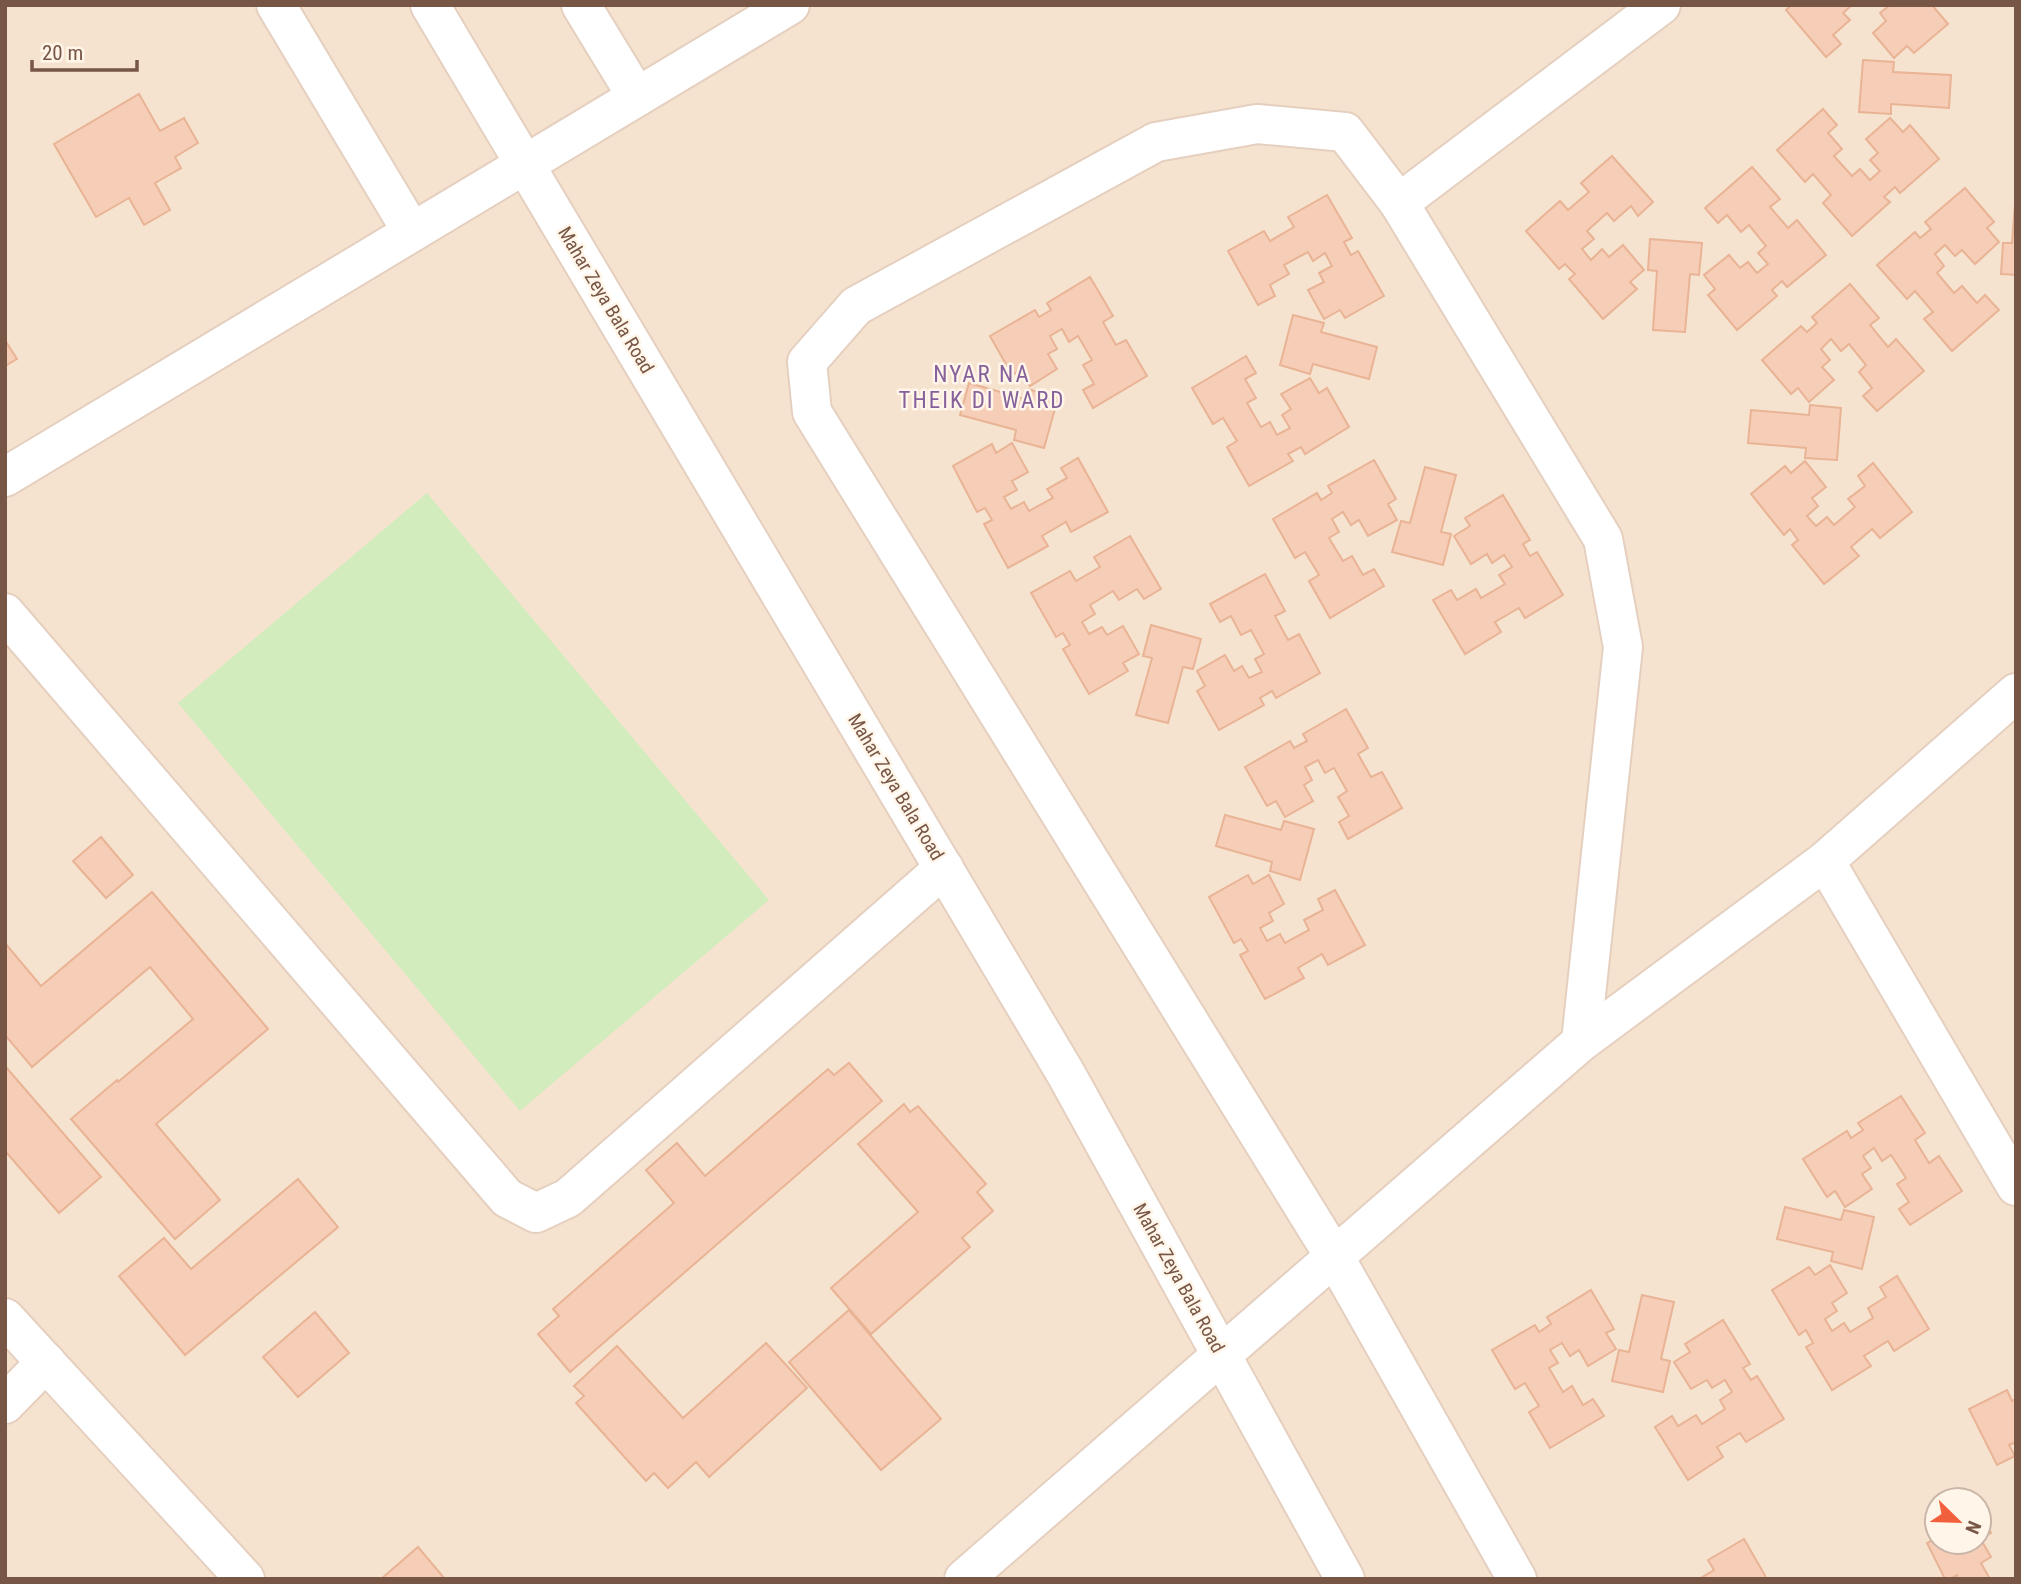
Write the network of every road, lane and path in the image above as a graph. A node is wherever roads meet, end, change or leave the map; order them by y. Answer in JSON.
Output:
{"nodes":[{"id":1,"x":276,"y":5,"type":"edge"},
{"id":2,"x":430,"y":5,"type":"edge"},
{"id":3,"x":581,"y":5,"type":"edge"},
{"id":4,"x":790,"y":5,"type":"edge"},
{"id":5,"x":1661,"y":5,"type":"edge"},
{"id":6,"x":637,"y":97,"type":"junction"},
{"id":7,"x":525,"y":164,"type":"junction"},
{"id":8,"x":1399,"y":202,"type":"junction"},
{"id":9,"x":412,"y":232,"type":"junction"},
{"id":10,"x":5,"y":477,"type":"edge"},
{"id":11,"x":5,"y":613,"type":"edge"},
{"id":12,"x":2016,"y":693,"type":"edge"},
{"id":13,"x":1825,"y":861,"type":"junction"},
{"id":14,"x":944,"y":868,"type":"junction"},
{"id":15,"x":1581,"y":1042,"type":"junction"},
{"id":16,"x":2016,"y":1186,"type":"edge"},
{"id":17,"x":1334,"y":1256,"type":"junction"},
{"id":18,"x":5,"y":1318,"type":"edge"},
{"id":19,"x":1221,"y":1354,"type":"junction"},
{"id":20,"x":46,"y":1362,"type":"junction"},
{"id":21,"x":5,"y":1404,"type":"edge"},
{"id":22,"x":244,"y":1579,"type":"edge"},
{"id":23,"x":964,"y":1579,"type":"edge"},
{"id":24,"x":1345,"y":1579,"type":"edge"},
{"id":25,"x":1517,"y":1579,"type":"edge"}],
"edges":[{"from":1,"to":9,"type":"street"},
{"from":2,"to":7,"type":"street","name":"Mahar Zeya Bala Road"},
{"from":3,"to":6,"type":"street"},
{"from":4,"to":6,"type":"street"},
{"from":5,"to":8,"type":"street"},
{"from":6,"to":7,"type":"street"},
{"from":7,"to":9,"type":"street"},
{"from":7,"to":14,"type":"street","name":"Mahar Zeya Bala Road"},
{"from":8,"to":15,"type":"street"},
{"from":8,"to":17,"type":"street"},
{"from":9,"to":10,"type":"street"},
{"from":11,"to":14,"type":"street"},
{"from":12,"to":13,"type":"street"},
{"from":13,"to":15,"type":"street"},
{"from":13,"to":16,"type":"street"},
{"from":14,"to":19,"type":"street","name":"Mahar Zeya Bala Road"},
{"from":15,"to":17,"type":"street"},
{"from":17,"to":19,"type":"street"},
{"from":17,"to":25,"type":"street"},
{"from":18,"to":20,"type":"street"},
{"from":19,"to":23,"type":"street"},
{"from":19,"to":24,"type":"street","name":"Mahar Zeya Bala Road"},
{"from":20,"to":21,"type":"street"},
{"from":20,"to":22,"type":"street"}]}
